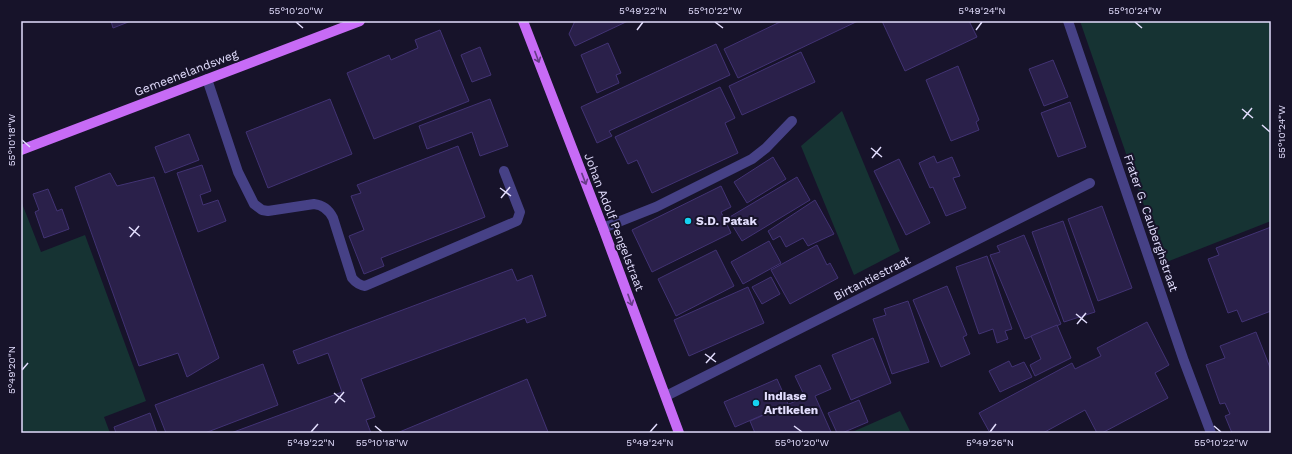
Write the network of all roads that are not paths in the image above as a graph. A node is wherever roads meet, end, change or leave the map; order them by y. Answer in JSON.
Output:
{"nodes":[{"id":1,"x":360,"y":21,"type":"edge"},
{"id":2,"x":523,"y":21,"type":"edge"},
{"id":3,"x":1068,"y":21,"type":"edge"},
{"id":4,"x":207,"y":79,"type":"junction"},
{"id":5,"x":792,"y":121,"type":"dead end"},
{"id":6,"x":21,"y":150,"type":"edge"},
{"id":7,"x":504,"y":171,"type":"dead end"},
{"id":8,"x":1090,"y":183,"type":"dead end"},
{"id":9,"x":603,"y":228,"type":"junction"},
{"id":10,"x":666,"y":396,"type":"junction"},
{"id":11,"x":679,"y":433,"type":"edge"},
{"id":12,"x":1211,"y":433,"type":"edge"}],
"edges":[{"from":1,"to":4,"type":"main road","name":"Gemeenelandsweg"},
{"from":2,"to":9,"type":"main road","name":"Johan Adolf Pengelstraat","one_way":true},
{"from":3,"to":12,"type":"street","name":"Frater G. Cauberghstraat"},
{"from":4,"to":6,"type":"main road","name":"Gemeenelandsweg"},
{"from":4,"to":7,"type":"street"},
{"from":5,"to":9,"type":"street"},
{"from":8,"to":10,"type":"street","name":"Birtantiestraat"},
{"from":9,"to":10,"type":"main road","name":"Johan Adolf Pengelstraat","one_way":true},
{"from":10,"to":11,"type":"main road","name":"Johan Adolf Pengelstraat"}]}
